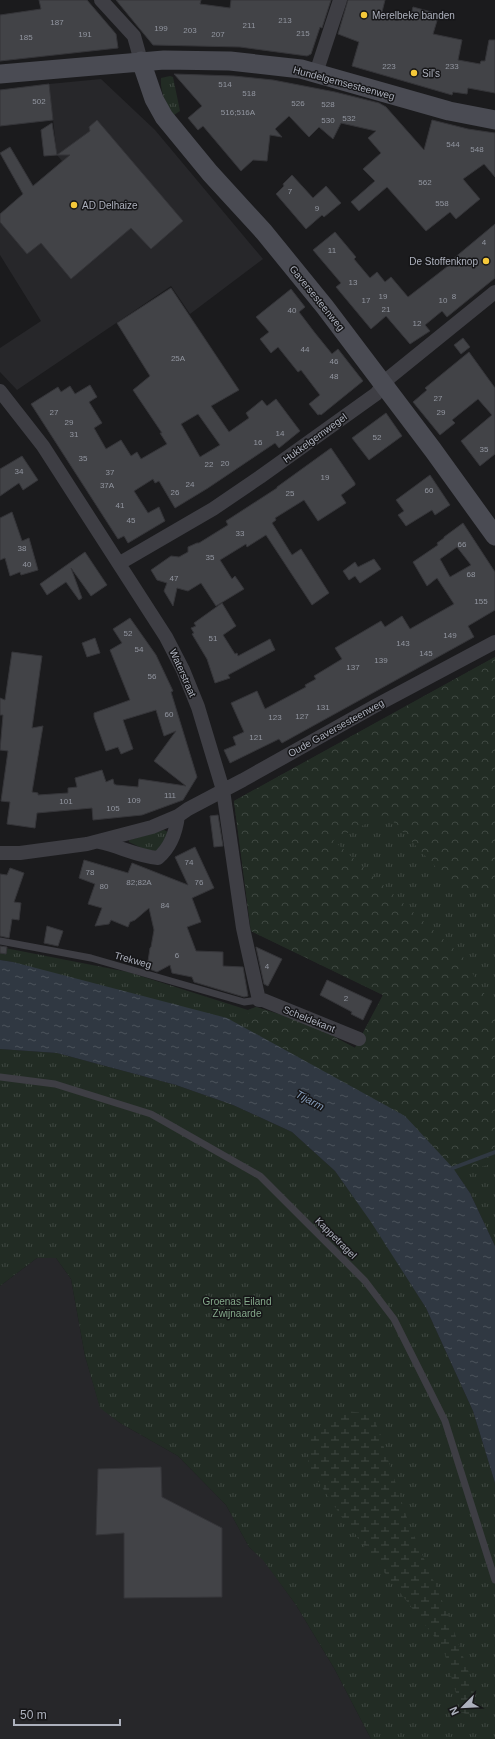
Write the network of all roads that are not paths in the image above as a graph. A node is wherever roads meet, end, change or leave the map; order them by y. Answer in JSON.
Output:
{"nodes":[{"id":1,"x":101,"y":0,"type":"edge"},
{"id":2,"x":340,"y":0,"type":"edge"},
{"id":3,"x":141,"y":61,"type":"junction"},
{"id":4,"x":316,"y":73,"type":"junction"},
{"id":5,"x":0,"y":74,"type":"edge"},
{"id":6,"x":495,"y":120,"type":"edge"},
{"id":7,"x":495,"y":292,"type":"edge"},
{"id":8,"x":384,"y":384,"type":"junction"},
{"id":9,"x":0,"y":391,"type":"edge"},
{"id":10,"x":495,"y":536,"type":"edge"},
{"id":11,"x":120,"y":563,"type":"junction"},
{"id":12,"x":495,"y":642,"type":"edge"},
{"id":13,"x":223,"y":790,"type":"junction"},
{"id":14,"x":178,"y":816,"type":"junction"},
{"id":15,"x":98,"y":842,"type":"junction"},
{"id":16,"x":0,"y":853,"type":"edge"},
{"id":17,"x":0,"y":941,"type":"edge"},
{"id":18,"x":259,"y":1000,"type":"junction"},
{"id":19,"x":359,"y":1040,"type":"dead end"},
{"id":20,"x":0,"y":1077,"type":"edge"},
{"id":21,"x":495,"y":1580,"type":"edge"}],
"edges":[{"from":1,"to":3,"type":"street"},
{"from":2,"to":4,"type":"street"},
{"from":3,"to":4,"type":"street","name":"Hundelgemsesteenweg"},
{"from":3,"to":5,"type":"street","name":"Hundelgemsesteenweg"},
{"from":3,"to":8,"type":"street","name":"Gaversesteenweg"},
{"from":4,"to":6,"type":"street","name":"Hundelgemsesteenweg"},
{"from":7,"to":8,"type":"street","name":"Hukkelgemwegel"},
{"from":8,"to":10,"type":"street","name":"Gaversesteenweg"},
{"from":8,"to":11,"type":"street","name":"Hukkelgemwegel"},
{"from":9,"to":11,"type":"street","name":"Waterstraat"},
{"from":11,"to":13,"type":"street","name":"Waterstraat"},
{"from":12,"to":13,"type":"street","name":"Oude Gaversesteenweg"},
{"from":13,"to":14,"type":"street","name":"Oude Gaversesteenweg"},
{"from":13,"to":18,"type":"street","name":"Waterstraat"},
{"from":14,"to":15,"type":"street","name":"Oude Gaversesteenweg"},
{"from":14,"to":15,"type":"street","name":"Oude Gaversesteenweg"},
{"from":15,"to":16,"type":"street","name":"Oude Gaversesteenweg"},
{"from":17,"to":18,"type":"lane","name":"Trekweg"},
{"from":18,"to":19,"type":"street","name":"Scheldekant"},
{"from":20,"to":21,"type":"lane","name":"Kappetragel"}]}
